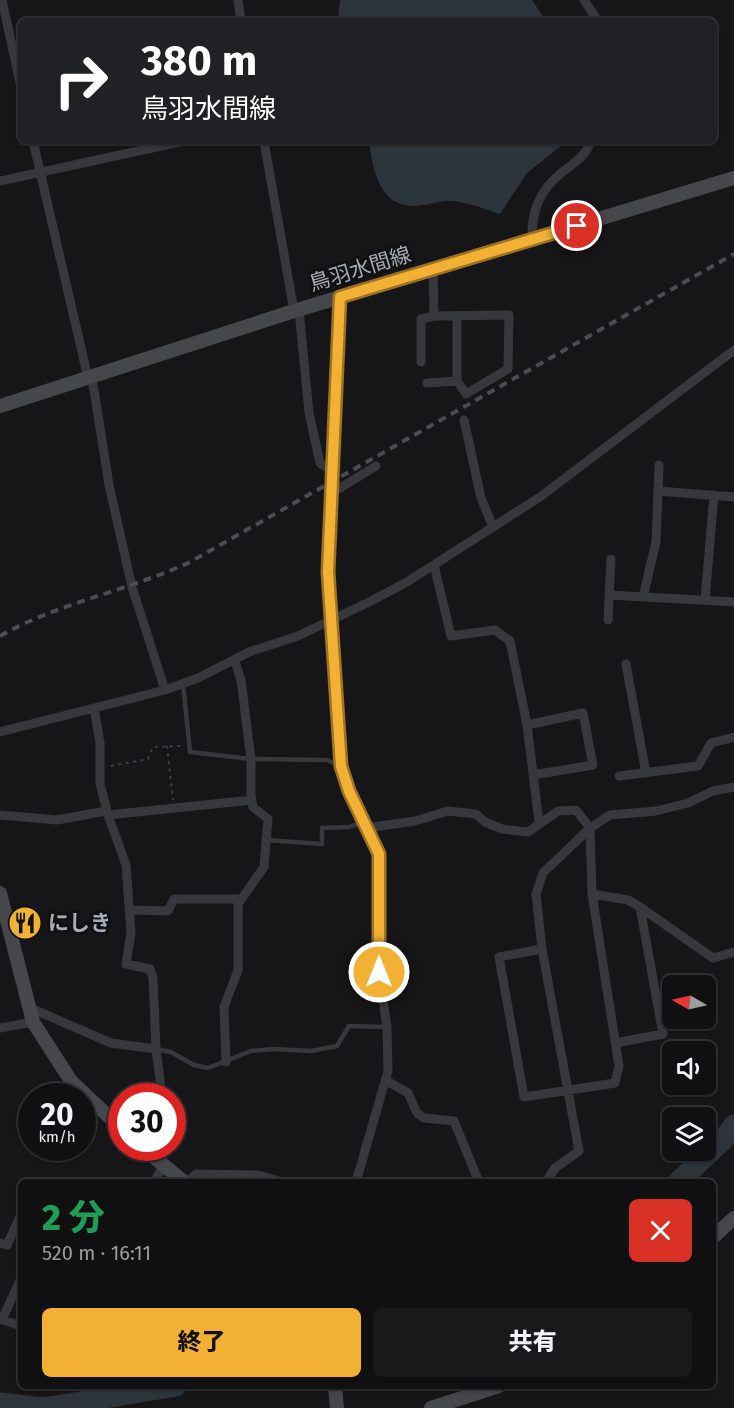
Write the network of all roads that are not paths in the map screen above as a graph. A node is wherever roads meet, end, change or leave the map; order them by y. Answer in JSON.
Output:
{"nodes":[{"id":1,"x":2,"y":0,"type":"edge"},
{"id":2,"x":238,"y":0,"type":"edge"},
{"id":3,"x":584,"y":0,"type":"edge"},
{"id":4,"x":241,"y":18,"type":"edge"},
{"id":5,"x":596,"y":18,"type":"edge"},
{"id":6,"x":18,"y":73,"type":"edge"},
{"id":7,"x":34,"y":144,"type":"edge"},
{"id":8,"x":170,"y":144,"type":"edge"},
{"id":9,"x":265,"y":144,"type":"edge"},
{"id":10,"x":590,"y":144,"type":"edge"},
{"id":11,"x":40,"y":173,"type":"junction"},
{"id":12,"x":734,"y":178,"type":"edge"},
{"id":13,"x":0,"y":181,"type":"edge"},
{"id":14,"x":532,"y":240,"type":"junction"},
{"id":15,"x":434,"y":269,"type":"junction"},
{"id":16,"x":340,"y":297,"type":"junction"},
{"id":17,"x":297,"y":311,"type":"junction"},
{"id":18,"x":434,"y":316,"type":"junction"},
{"id":19,"x":457,"y":316,"type":"junction"},
{"id":20,"x":734,"y":350,"type":"edge"},
{"id":21,"x":421,"y":362,"type":"dead end"},
{"id":22,"x":90,"y":378,"type":"junction"},
{"id":23,"x":456,"y":381,"type":"junction"},
{"id":24,"x":427,"y":383,"type":"dead end"},
{"id":25,"x":0,"y":406,"type":"edge"},
{"id":26,"x":464,"y":420,"type":"dead end"},
{"id":27,"x":659,"y":465,"type":"dead end"},
{"id":28,"x":376,"y":466,"type":"dead end"},
{"id":29,"x":332,"y":471,"type":"junction"},
{"id":30,"x":658,"y":491,"type":"junction"},
{"id":31,"x":332,"y":493,"type":"junction"},
{"id":32,"x":714,"y":495,"type":"junction"},
{"id":33,"x":734,"y":497,"type":"edge"},
{"id":34,"x":493,"y":527,"type":"junction"},
{"id":35,"x":611,"y":559,"type":"dead end"},
{"id":36,"x":434,"y":565,"type":"junction"},
{"id":37,"x":609,"y":595,"type":"junction"},
{"id":38,"x":643,"y":597,"type":"junction"},
{"id":39,"x":705,"y":600,"type":"junction"},
{"id":40,"x":734,"y":602,"type":"edge"},
{"id":41,"x":331,"y":619,"type":"junction"},
{"id":42,"x":608,"y":620,"type":"dead end"},
{"id":43,"x":235,"y":662,"type":"junction"},
{"id":44,"x":626,"y":664,"type":"dead end"},
{"id":45,"x":183,"y":684,"type":"junction"},
{"id":46,"x":165,"y":690,"type":"junction"},
{"id":47,"x":94,"y":708,"type":"junction"},
{"id":48,"x":527,"y":725,"type":"junction"},
{"id":49,"x":0,"y":732,"type":"edge"},
{"id":50,"x":734,"y":737,"type":"edge"},
{"id":51,"x":250,"y":759,"type":"junction"},
{"id":52,"x":341,"y":766,"type":"junction"},
{"id":53,"x":646,"y":773,"type":"junction"},
{"id":54,"x":533,"y":776,"type":"junction"},
{"id":55,"x":620,"y":776,"type":"dead end"},
{"id":56,"x":734,"y":787,"type":"edge"},
{"id":57,"x":252,"y":800,"type":"junction"},
{"id":58,"x":107,"y":813,"type":"junction"},
{"id":59,"x":0,"y":815,"type":"edge"},
{"id":60,"x":539,"y":822,"type":"junction"},
{"id":61,"x":364,"y":825,"type":"junction"},
{"id":62,"x":590,"y":828,"type":"junction"},
{"id":63,"x":266,"y":840,"type":"junction"},
{"id":64,"x":0,"y":893,"type":"edge"},
{"id":65,"x":591,"y":894,"type":"junction"},
{"id":66,"x":242,"y":899,"type":"junction"},
{"id":67,"x":640,"y":907,"type":"junction"},
{"id":68,"x":130,"y":910,"type":"junction"},
{"id":69,"x":542,"y":949,"type":"junction"},
{"id":70,"x":734,"y":952,"type":"edge"},
{"id":71,"x":28,"y":1007,"type":"junction"},
{"id":72,"x":33,"y":1022,"type":"junction"},
{"id":73,"x":387,"y":1027,"type":"junction"},
{"id":74,"x":0,"y":1028,"type":"edge"},
{"id":75,"x":615,"y":1043,"type":"junction"},
{"id":76,"x":156,"y":1049,"type":"junction"},
{"id":77,"x":226,"y":1062,"type":"junction"},
{"id":78,"x":385,"y":1080,"type":"junction"},
{"id":79,"x":160,"y":1083,"type":"edge"},
{"id":80,"x":569,"y":1090,"type":"junction"},
{"id":81,"x":108,"y":1116,"type":"edge"},
{"id":82,"x":159,"y":1161,"type":"edge"},
{"id":83,"x":164,"y":1161,"type":"edge"},
{"id":84,"x":155,"y":1179,"type":"edge"},
{"id":85,"x":183,"y":1179,"type":"edge"},
{"id":86,"x":190,"y":1179,"type":"edge"},
{"id":87,"x":272,"y":1179,"type":"edge"},
{"id":88,"x":357,"y":1179,"type":"edge"},
{"id":89,"x":478,"y":1179,"type":"edge"},
{"id":90,"x":548,"y":1179,"type":"edge"},
{"id":91,"x":734,"y":1218,"type":"edge"},
{"id":92,"x":18,"y":1221,"type":"edge"},
{"id":93,"x":716,"y":1234,"type":"edge"},
{"id":94,"x":0,"y":1243,"type":"edge"},
{"id":95,"x":18,"y":1284,"type":"edge"},
{"id":96,"x":1,"y":1320,"type":"edge"},
{"id":97,"x":18,"y":1325,"type":"edge"},
{"id":98,"x":335,"y":1389,"type":"edge"},
{"id":99,"x":490,"y":1389,"type":"edge"},
{"id":100,"x":337,"y":1405,"type":"edge"},
{"id":101,"x":431,"y":1408,"type":"edge"}],
"edges":[{"from":1,"to":6,"type":"street"},
{"from":2,"to":4,"type":"street"},
{"from":3,"to":5,"type":"street"},
{"from":7,"to":11,"type":"street"},
{"from":8,"to":11,"type":"street"},
{"from":9,"to":17,"type":"street"},
{"from":10,"to":14,"type":"street"},
{"from":11,"to":13,"type":"street"},
{"from":11,"to":22,"type":"street"},
{"from":12,"to":14,"type":"street","name":"鳥羽水間線"},
{"from":14,"to":15,"type":"street","name":"鳥羽水間線"},
{"from":15,"to":16,"type":"street","name":"鳥羽水間線"},
{"from":15,"to":18,"type":"street"},
{"from":16,"to":17,"type":"street","name":"鳥羽水間線"},
{"from":16,"to":29,"type":"street"},
{"from":17,"to":22,"type":"street","name":"鳥羽水間線"},
{"from":17,"to":29,"type":"street"},
{"from":18,"to":19,"type":"street"},
{"from":18,"to":21,"type":"street"},
{"from":19,"to":23,"type":"street"},
{"from":19,"to":23,"type":"street"},
{"from":20,"to":34,"type":"street"},
{"from":22,"to":25,"type":"street","name":"鳥羽水間線"},
{"from":22,"to":46,"type":"street"},
{"from":23,"to":24,"type":"street"},
{"from":26,"to":34,"type":"street"},
{"from":27,"to":30,"type":"street"},
{"from":28,"to":31,"type":"street"},
{"from":29,"to":31,"type":"street"},
{"from":30,"to":32,"type":"street"},
{"from":30,"to":38,"type":"street"},
{"from":31,"to":41,"type":"street"},
{"from":32,"to":33,"type":"street"},
{"from":32,"to":39,"type":"street"},
{"from":34,"to":36,"type":"street"},
{"from":35,"to":37,"type":"street"},
{"from":36,"to":41,"type":"street"},
{"from":36,"to":48,"type":"street"},
{"from":37,"to":38,"type":"street"},
{"from":37,"to":42,"type":"street"},
{"from":38,"to":39,"type":"street"},
{"from":39,"to":40,"type":"street"},
{"from":41,"to":43,"type":"street"},
{"from":41,"to":52,"type":"street"},
{"from":43,"to":45,"type":"street"},
{"from":43,"to":51,"type":"street"},
{"from":44,"to":53,"type":"street"},
{"from":45,"to":46,"type":"street"},
{"from":45,"to":51,"type":"lane"},
{"from":46,"to":47,"type":"street"},
{"from":47,"to":49,"type":"street"},
{"from":47,"to":58,"type":"street"},
{"from":48,"to":54,"type":"street"},
{"from":48,"to":54,"type":"street"},
{"from":50,"to":53,"type":"street"},
{"from":51,"to":52,"type":"lane"},
{"from":51,"to":57,"type":"street"},
{"from":52,"to":61,"type":"street"},
{"from":53,"to":55,"type":"street"},
{"from":54,"to":60,"type":"street"},
{"from":56,"to":62,"type":"street"},
{"from":57,"to":58,"type":"street"},
{"from":57,"to":63,"type":"street"},
{"from":58,"to":59,"type":"street"},
{"from":58,"to":68,"type":"street"},
{"from":60,"to":61,"type":"street"},
{"from":60,"to":62,"type":"street"},
{"from":61,"to":63,"type":"lane"},
{"from":61,"to":73,"type":"street"},
{"from":62,"to":65,"type":"street"},
{"from":62,"to":69,"type":"street"},
{"from":63,"to":66,"type":"street"},
{"from":64,"to":71,"type":"street"},
{"from":65,"to":67,"type":"street"},
{"from":65,"to":75,"type":"street"},
{"from":66,"to":68,"type":"street"},
{"from":66,"to":77,"type":"street"},
{"from":67,"to":70,"type":"street"},
{"from":67,"to":75,"type":"street"},
{"from":68,"to":76,"type":"street"},
{"from":69,"to":80,"type":"street"},
{"from":69,"to":80,"type":"street"},
{"from":71,"to":72,"type":"street"},
{"from":71,"to":76,"type":"street"},
{"from":72,"to":74,"type":"street"},
{"from":72,"to":81,"type":"street"},
{"from":73,"to":77,"type":"lane"},
{"from":73,"to":78,"type":"street"},
{"from":75,"to":80,"type":"street"},
{"from":76,"to":77,"type":"lane"},
{"from":76,"to":79,"type":"street"},
{"from":78,"to":88,"type":"street"},
{"from":78,"to":89,"type":"street"},
{"from":80,"to":90,"type":"street"},
{"from":82,"to":84,"type":"street"},
{"from":83,"to":85,"type":"street"},
{"from":86,"to":87,"type":"street"},
{"from":91,"to":93,"type":"street"},
{"from":92,"to":94,"type":"street"},
{"from":95,"to":96,"type":"street"},
{"from":96,"to":97,"type":"street"},
{"from":98,"to":100,"type":"street"},
{"from":99,"to":101,"type":"street"}]}
